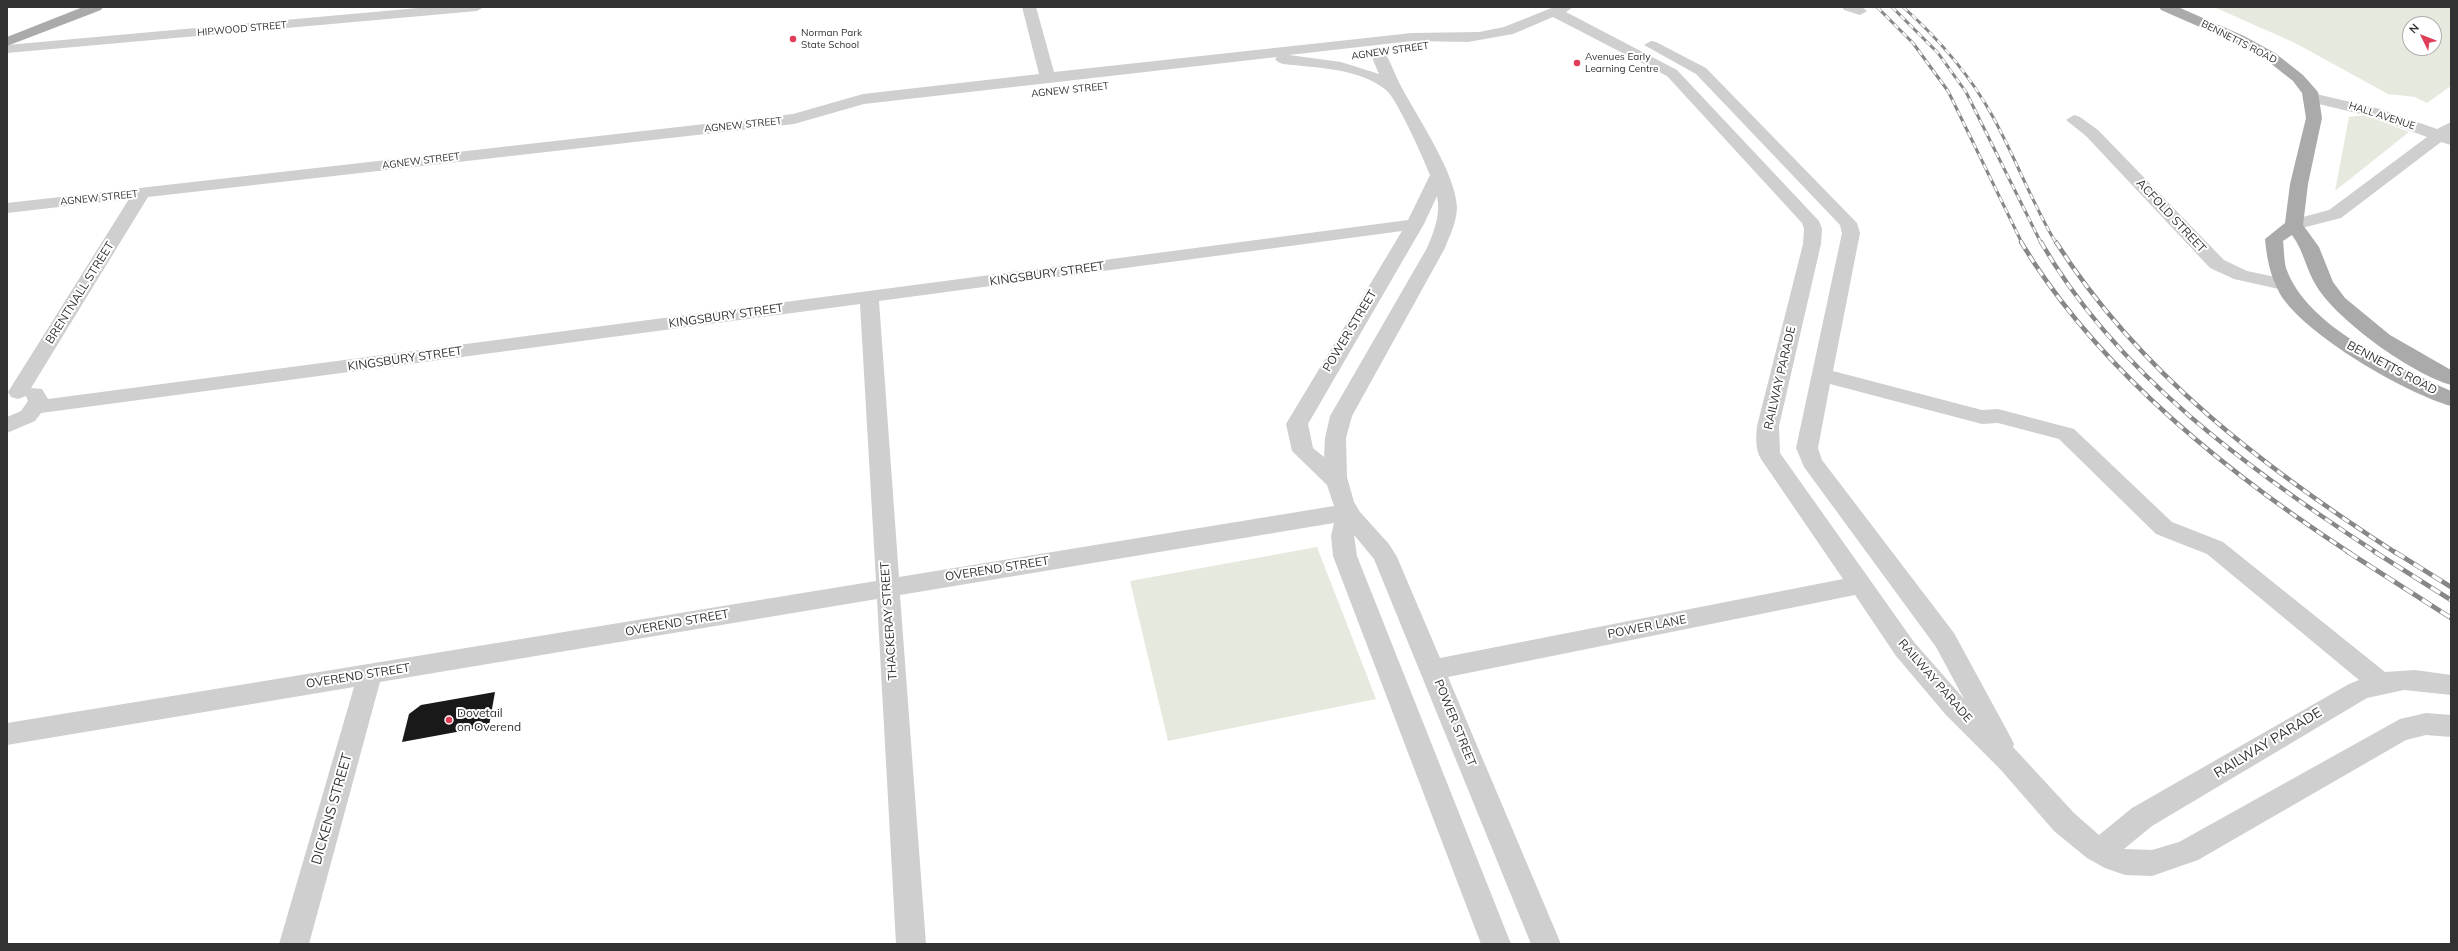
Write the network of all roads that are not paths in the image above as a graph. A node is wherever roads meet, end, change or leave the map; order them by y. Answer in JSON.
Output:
{"nodes":[{"id":1,"x":96,"y":7,"type":"edge"},
{"id":2,"x":365,"y":7,"type":"edge"},
{"id":3,"x":477,"y":7,"type":"edge"},
{"id":4,"x":1029,"y":7,"type":"edge"},
{"id":5,"x":2166,"y":7,"type":"edge"},
{"id":6,"x":440,"y":9,"type":"edge"},
{"id":7,"x":1564,"y":9,"type":"edge"},
{"id":8,"x":1609,"y":32,"type":"junction"},
{"id":9,"x":30,"y":33,"type":"junction"},
{"id":10,"x":1481,"y":36,"type":"junction"},
{"id":11,"x":7,"y":42,"type":"edge"},
{"id":12,"x":7,"y":49,"type":"edge"},
{"id":13,"x":1378,"y":53,"type":"junction"},
{"id":14,"x":1226,"y":58,"type":"junction"},
{"id":15,"x":1283,"y":59,"type":"junction"},
{"id":16,"x":1260,"y":69,"type":"dead end"},
{"id":17,"x":1048,"y":78,"type":"junction"},
{"id":18,"x":1393,"y":88,"type":"junction"},
{"id":19,"x":2312,"y":98,"type":"junction"},
{"id":20,"x":833,"y":107,"type":"junction"},
{"id":21,"x":2074,"y":120,"type":"dead end"},
{"id":22,"x":2447,"y":135,"type":"edge"},
{"id":23,"x":1438,"y":176,"type":"junction"},
{"id":24,"x":7,"y":194,"type":"edge"},
{"id":25,"x":141,"y":194,"type":"junction"},
{"id":26,"x":7,"y":208,"type":"edge"},
{"id":27,"x":1415,"y":224,"type":"junction"},
{"id":28,"x":2294,"y":225,"type":"junction"},
{"id":29,"x":2283,"y":284,"type":"junction"},
{"id":30,"x":869,"y":297,"type":"junction"},
{"id":31,"x":1823,"y":375,"type":"junction"},
{"id":32,"x":2451,"y":378,"type":"edge"},
{"id":33,"x":13,"y":394,"type":"edge"},
{"id":34,"x":2451,"y":399,"type":"edge"},
{"id":35,"x":37,"y":407,"type":"junction"},
{"id":36,"x":7,"y":426,"type":"edge"},
{"id":37,"x":1335,"y":480,"type":"junction"},
{"id":38,"x":1348,"y":512,"type":"junction"},
{"id":39,"x":1860,"y":585,"type":"junction"},
{"id":40,"x":887,"y":587,"type":"junction"},
{"id":41,"x":1433,"y":670,"type":"junction"},
{"id":42,"x":370,"y":674,"type":"junction"},
{"id":43,"x":2380,"y":683,"type":"junction"},
{"id":44,"x":2451,"y":685,"type":"edge"},
{"id":45,"x":2451,"y":726,"type":"edge"},
{"id":46,"x":7,"y":734,"type":"edge"},
{"id":47,"x":2009,"y":761,"type":"junction"},
{"id":48,"x":2100,"y":851,"type":"junction"},
{"id":49,"x":294,"y":944,"type":"edge"},
{"id":50,"x":910,"y":944,"type":"edge"},
{"id":51,"x":1496,"y":944,"type":"edge"},
{"id":52,"x":1546,"y":944,"type":"edge"}],
"edges":[{"from":1,"to":9,"type":"main road"},
{"from":2,"to":9,"type":"street","name":"HIPWOOD STREET"},
{"from":3,"to":6,"type":"street","name":"HIPWOOD STREET"},
{"from":4,"to":17,"type":"street"},
{"from":5,"to":19,"type":"main road","name":"BENNETTS ROAD"},
{"from":6,"to":12,"type":"street","name":"HIPWOOD STREET"},
{"from":7,"to":8,"type":"street","name":"RAILWAY PARADE"},
{"from":7,"to":10,"type":"street","name":"AGNEW STREET"},
{"from":8,"to":31,"type":"street","name":"RAILWAY PARADE"},
{"from":8,"to":39,"type":"street","name":"RAILWAY PARADE"},
{"from":9,"to":11,"type":"main road"},
{"from":10,"to":13,"type":"street","name":"AGNEW STREET"},
{"from":10,"to":14,"type":"street","name":"AGNEW STREET"},
{"from":13,"to":15,"type":"street","name":"AGNEW STREET"},
{"from":13,"to":18,"type":"street","name":"POWER STREET"},
{"from":14,"to":15,"type":"street","name":"AGNEW STREET"},
{"from":14,"to":17,"type":"street","name":"AGNEW STREET"},
{"from":15,"to":18,"type":"street","name":"POWER STREET"},
{"from":16,"to":20,"type":"street","name":"AGNEW STREET"},
{"from":17,"to":20,"type":"street","name":"AGNEW STREET"},
{"from":18,"to":23,"type":"street","name":"POWER STREET"},
{"from":19,"to":22,"type":"street","name":"HALL AVENUE"},
{"from":19,"to":28,"type":"main road"},
{"from":20,"to":24,"type":"street","name":"AGNEW STREET"},
{"from":20,"to":25,"type":"street","name":"AGNEW STREET"},
{"from":21,"to":29,"type":"street","name":"ACFOLD STREET"},
{"from":22,"to":28,"type":"street","name":"BENNETTS ROAD"},
{"from":23,"to":27,"type":"street","name":"POWER STREET"},
{"from":23,"to":37,"type":"street","name":"POWER STREET"},
{"from":25,"to":26,"type":"street","name":"AGNEW STREET"},
{"from":25,"to":33,"type":"street","name":"BRENTNALL STREET"},
{"from":27,"to":30,"type":"street","name":"KINGSBURY STREET"},
{"from":27,"to":37,"type":"street","name":"POWER STREET"},
{"from":28,"to":29,"type":"main road","name":"BENNETTS ROAD"},
{"from":28,"to":32,"type":"main road","name":"BENNETTS ROAD"},
{"from":29,"to":34,"type":"main road","name":"BENNETTS ROAD"},
{"from":30,"to":35,"type":"street","name":"KINGSBURY STREET"},
{"from":30,"to":40,"type":"street","name":"THACKERAY STREET"},
{"from":31,"to":43,"type":"street"},
{"from":31,"to":47,"type":"street","name":"RAILWAY PARADE"},
{"from":33,"to":35,"type":"street"},
{"from":35,"to":36,"type":"street"},
{"from":37,"to":38,"type":"street","name":"POWER STREET"},
{"from":38,"to":40,"type":"street","name":"OVEREND STREET"},
{"from":38,"to":41,"type":"street","name":"POWER STREET"},
{"from":38,"to":51,"type":"street"},
{"from":39,"to":41,"type":"street","name":"POWER LANE"},
{"from":39,"to":47,"type":"street","name":"RAILWAY PARADE"},
{"from":40,"to":42,"type":"street","name":"OVEREND STREET"},
{"from":40,"to":50,"type":"street","name":"THACKERAY STREET"},
{"from":41,"to":52,"type":"street","name":"POWER STREET"},
{"from":42,"to":46,"type":"street","name":"OVEREND STREET"},
{"from":42,"to":49,"type":"street","name":"DICKENS STREET"},
{"from":43,"to":44,"type":"street","name":"RAILWAY PARADE"},
{"from":43,"to":48,"type":"street","name":"RAILWAY PARADE"},
{"from":45,"to":48,"type":"street","name":"RAILWAY PARADE"},
{"from":47,"to":48,"type":"street","name":"RAILWAY PARADE"}]}
